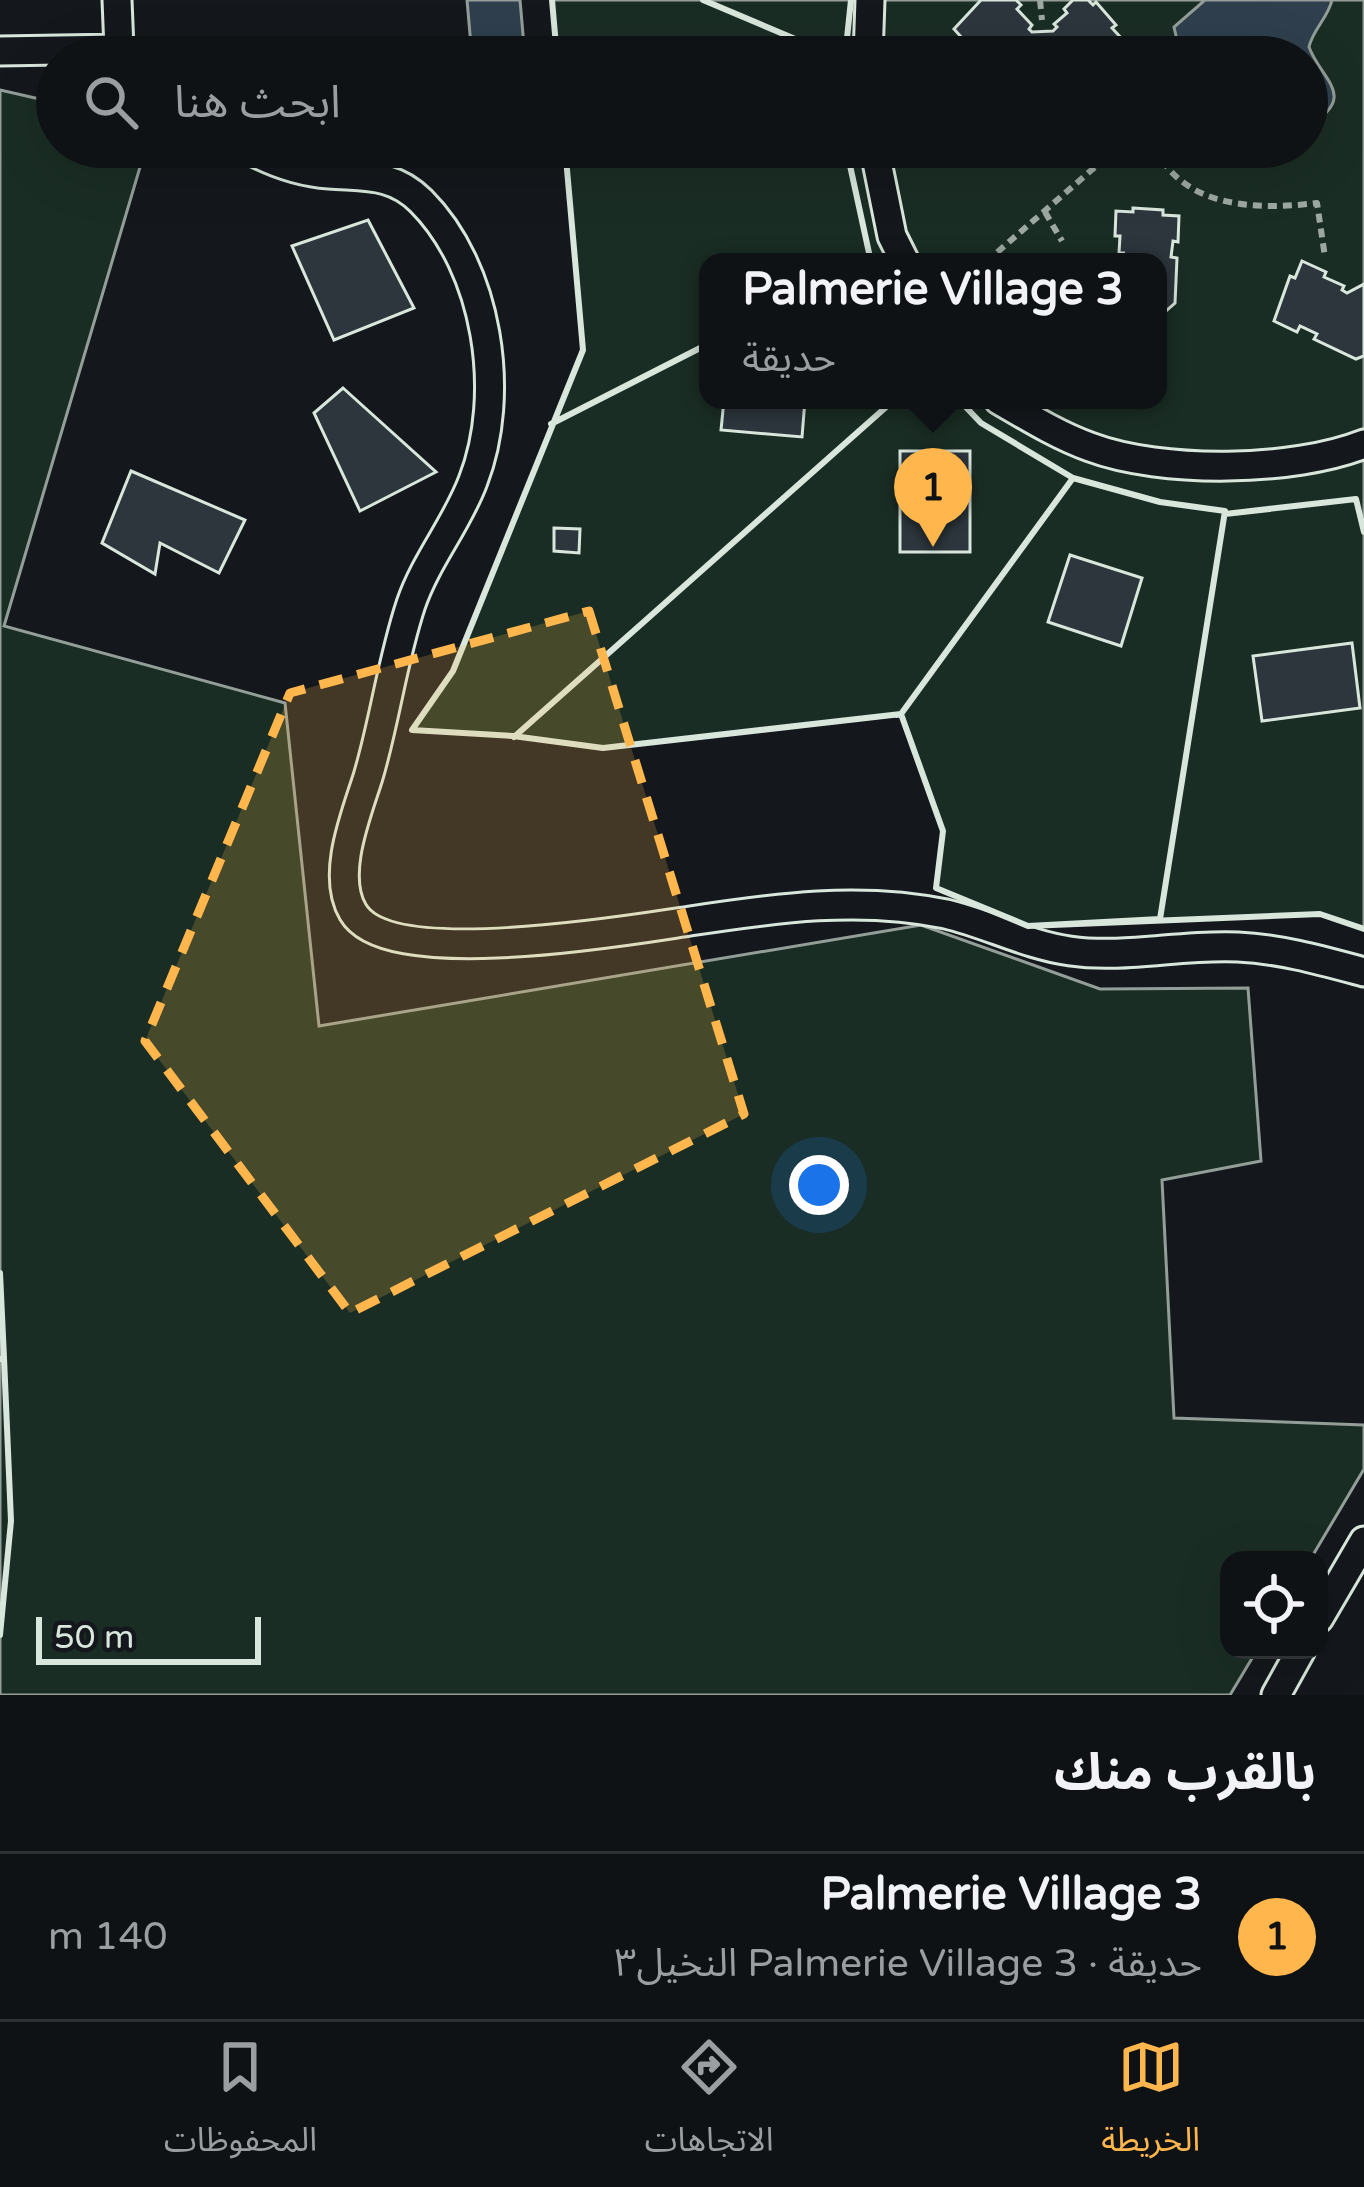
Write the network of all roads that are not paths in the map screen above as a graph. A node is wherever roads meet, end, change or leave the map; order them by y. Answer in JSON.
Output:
{"nodes":[{"id":1,"x":117,"y":0,"type":"edge"},
{"id":2,"x":870,"y":0,"type":"edge"},
{"id":3,"x":127,"y":36,"type":"edge"},
{"id":4,"x":869,"y":36,"type":"edge"},
{"id":5,"x":0,"y":51,"type":"edge"},
{"id":6,"x":36,"y":52,"type":"edge"},
{"id":7,"x":302,"y":168,"type":"edge"},
{"id":8,"x":878,"y":168,"type":"edge"},
{"id":9,"x":900,"y":253,"type":"edge"},
{"id":10,"x":1016,"y":409,"type":"edge"},
{"id":11,"x":1364,"y":444,"type":"edge"},
{"id":12,"x":1364,"y":973,"type":"edge"},
{"id":13,"x":1364,"y":1541,"type":"edge"},
{"id":14,"x":1328,"y":1603,"type":"edge"},
{"id":15,"x":1296,"y":1659,"type":"edge"},
{"id":16,"x":1276,"y":1695,"type":"edge"}],
"edges":[{"from":1,"to":3,"type":"street"},
{"from":2,"to":4,"type":"street"},
{"from":5,"to":6,"type":"street"},
{"from":7,"to":12,"type":"street"},
{"from":8,"to":9,"type":"street"},
{"from":10,"to":11,"type":"street"},
{"from":13,"to":14,"type":"street"},
{"from":15,"to":16,"type":"street"}]}
